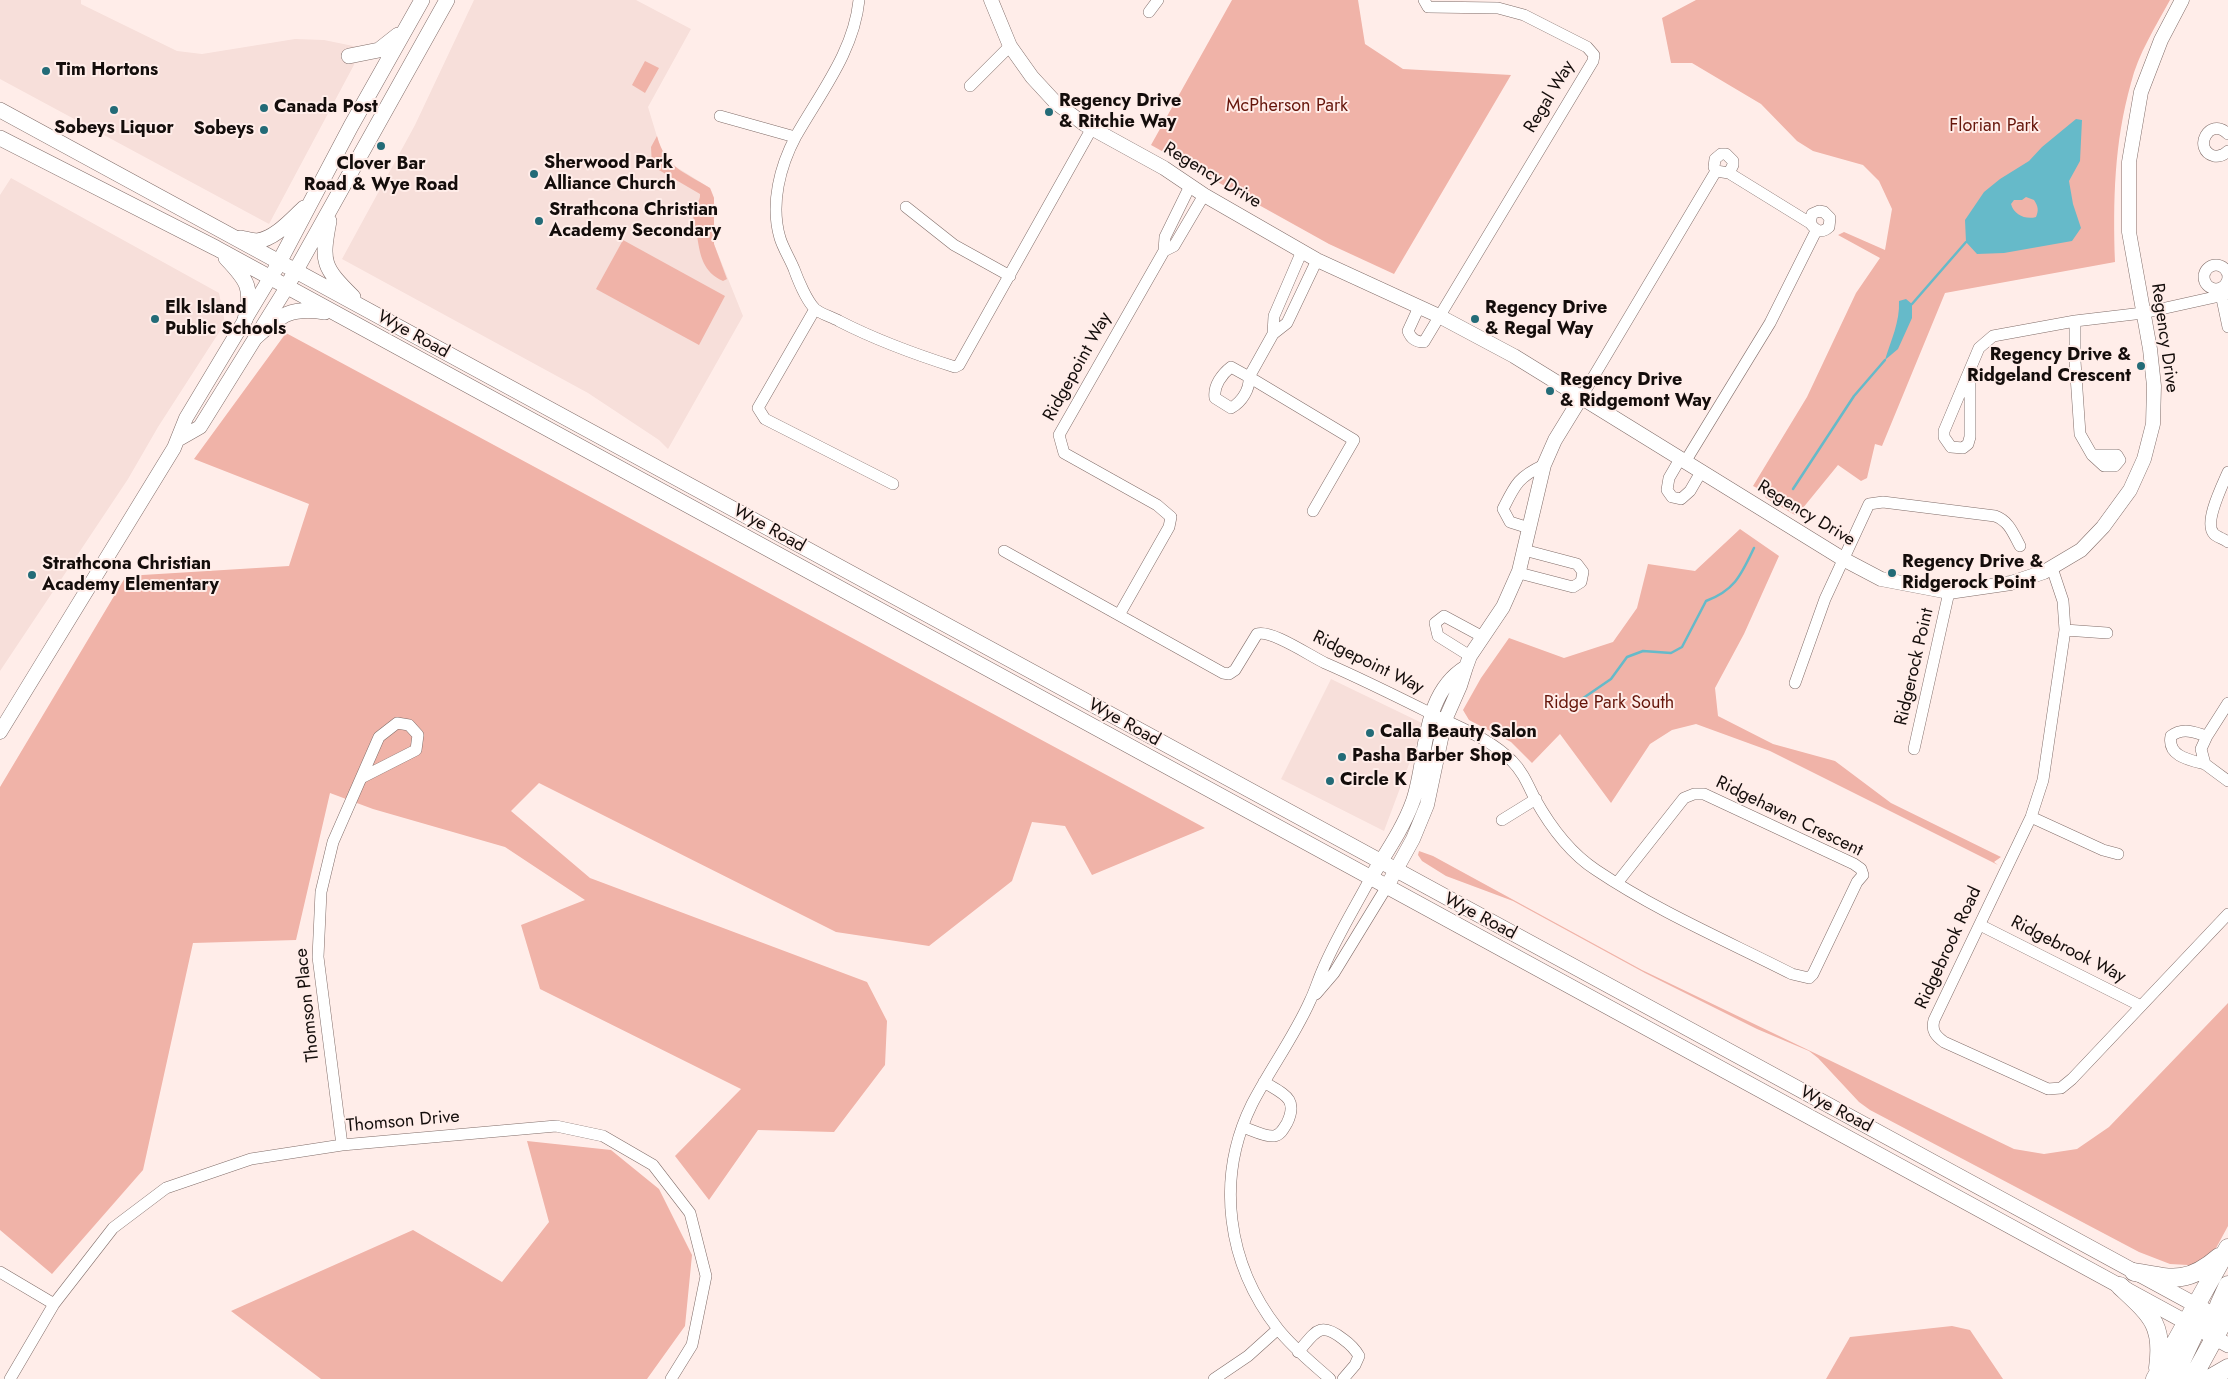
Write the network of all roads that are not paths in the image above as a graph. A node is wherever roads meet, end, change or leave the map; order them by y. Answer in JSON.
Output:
{"nodes":[{"id":1,"x":422,"y":0,"type":"edge"},
{"id":2,"x":447,"y":0,"type":"edge"},
{"id":3,"x":859,"y":0,"type":"edge"},
{"id":4,"x":991,"y":0,"type":"edge"},
{"id":5,"x":1158,"y":0,"type":"edge"},
{"id":6,"x":1424,"y":0,"type":"edge"},
{"id":7,"x":2182,"y":0,"type":"edge"},
{"id":8,"x":1149,"y":12,"type":"dead end"},
{"id":9,"x":405,"y":29,"type":"junction"},
{"id":10,"x":1010,"y":46,"type":"junction"},
{"id":11,"x":349,"y":56,"type":"dead end"},
{"id":12,"x":970,"y":86,"type":"dead end"},
{"id":13,"x":0,"y":110,"type":"edge"},
{"id":14,"x":720,"y":116,"type":"dead end"},
{"id":15,"x":1092,"y":128,"type":"junction"},
{"id":16,"x":2228,"y":134,"type":"edge"},
{"id":17,"x":796,"y":137,"type":"junction"},
{"id":18,"x":0,"y":138,"type":"edge"},
{"id":19,"x":2228,"y":151,"type":"edge"},
{"id":20,"x":1716,"y":171,"type":"junction"},
{"id":21,"x":1728,"y":173,"type":"junction"},
{"id":22,"x":1190,"y":186,"type":"junction"},
{"id":23,"x":1204,"y":195,"type":"junction"},
{"id":24,"x":313,"y":200,"type":"junction"},
{"id":25,"x":906,"y":207,"type":"dead end"},
{"id":26,"x":331,"y":210,"type":"junction"},
{"id":27,"x":232,"y":237,"type":"junction"},
{"id":28,"x":216,"y":248,"type":"junction"},
{"id":29,"x":1164,"y":252,"type":"junction"},
{"id":30,"x":1302,"y":252,"type":"junction"},
{"id":31,"x":1317,"y":260,"type":"junction"},
{"id":32,"x":279,"y":262,"type":"junction"},
{"id":33,"x":295,"y":271,"type":"junction"},
{"id":34,"x":1010,"y":276,"type":"junction"},
{"id":35,"x":270,"y":278,"type":"junction"},
{"id":36,"x":287,"y":287,"type":"junction"},
{"id":37,"x":2223,"y":293,"type":"edge"},
{"id":38,"x":1418,"y":307,"type":"junction"},
{"id":39,"x":815,"y":309,"type":"junction"},
{"id":40,"x":367,"y":310,"type":"junction"},
{"id":41,"x":2143,"y":312,"type":"junction"},
{"id":42,"x":335,"y":313,"type":"junction"},
{"id":43,"x":1439,"y":316,"type":"junction"},
{"id":44,"x":245,"y":320,"type":"junction"},
{"id":45,"x":2075,"y":321,"type":"junction"},
{"id":46,"x":2228,"y":327,"type":"edge"},
{"id":47,"x":1272,"y":334,"type":"junction"},
{"id":48,"x":258,"y":336,"type":"junction"},
{"id":49,"x":1968,"y":376,"type":"junction"},
{"id":50,"x":1582,"y":396,"type":"junction"},
{"id":51,"x":179,"y":439,"type":"junction"},
{"id":52,"x":2092,"y":455,"type":"dead end"},
{"id":53,"x":1682,"y":460,"type":"junction"},
{"id":54,"x":1544,"y":465,"type":"junction"},
{"id":55,"x":1701,"y":472,"type":"junction"},
{"id":56,"x":2228,"y":472,"type":"edge"},
{"id":57,"x":893,"y":484,"type":"dead end"},
{"id":58,"x":1313,"y":511,"type":"dead end"},
{"id":59,"x":1529,"y":528,"type":"junction"},
{"id":60,"x":2228,"y":542,"type":"edge"},
{"id":61,"x":2020,"y":546,"type":"dead end"},
{"id":62,"x":1524,"y":550,"type":"junction"},
{"id":63,"x":1004,"y":551,"type":"dead end"},
{"id":64,"x":1843,"y":559,"type":"junction"},
{"id":65,"x":2052,"y":568,"type":"junction"},
{"id":66,"x":1519,"y":573,"type":"junction"},
{"id":67,"x":1949,"y":592,"type":"junction"},
{"id":68,"x":1119,"y":615,"type":"junction"},
{"id":69,"x":2065,"y":630,"type":"junction"},
{"id":70,"x":2107,"y":633,"type":"dead end"},
{"id":71,"x":1483,"y":638,"type":"junction"},
{"id":72,"x":1468,"y":662,"type":"junction"},
{"id":73,"x":1795,"y":683,"type":"dead end"},
{"id":74,"x":2228,"y":702,"type":"edge"},
{"id":75,"x":1439,"y":717,"type":"junction"},
{"id":76,"x":0,"y":732,"type":"edge"},
{"id":77,"x":2207,"y":736,"type":"junction"},
{"id":78,"x":1914,"y":749,"type":"dead end"},
{"id":79,"x":2205,"y":764,"type":"junction"},
{"id":80,"x":361,"y":778,"type":"junction"},
{"id":81,"x":2228,"y":781,"type":"edge"},
{"id":82,"x":1536,"y":799,"type":"junction"},
{"id":83,"x":2031,"y":817,"type":"junction"},
{"id":84,"x":1502,"y":820,"type":"dead end"},
{"id":85,"x":2118,"y":854,"type":"dead end"},
{"id":86,"x":1381,"y":861,"type":"junction"},
{"id":87,"x":1396,"y":870,"type":"junction"},
{"id":88,"x":1370,"y":878,"type":"junction"},
{"id":89,"x":1617,"y":883,"type":"junction"},
{"id":90,"x":1386,"y":888,"type":"junction"},
{"id":91,"x":2228,"y":914,"type":"edge"},
{"id":92,"x":1980,"y":925,"type":"junction"},
{"id":93,"x":1310,"y":1001,"type":"junction"},
{"id":94,"x":2141,"y":1006,"type":"junction"},
{"id":95,"x":1264,"y":1082,"type":"junction"},
{"id":96,"x":1243,"y":1127,"type":"junction"},
{"id":97,"x":342,"y":1145,"type":"junction"},
{"id":98,"x":2228,"y":1249,"type":"edge"},
{"id":99,"x":0,"y":1272,"type":"edge"},
{"id":100,"x":2134,"y":1272,"type":"junction"},
{"id":101,"x":2120,"y":1286,"type":"junction"},
{"id":102,"x":2228,"y":1286,"type":"edge"},
{"id":103,"x":54,"y":1304,"type":"junction"},
{"id":104,"x":2196,"y":1305,"type":"junction"},
{"id":105,"x":2224,"y":1318,"type":"edge"},
{"id":106,"x":2192,"y":1326,"type":"junction"},
{"id":107,"x":1278,"y":1329,"type":"junction"},
{"id":108,"x":2221,"y":1342,"type":"edge"},
{"id":109,"x":1298,"y":1352,"type":"junction"},
{"id":110,"x":2228,"y":1368,"type":"edge"},
{"id":111,"x":2162,"y":1378,"type":"edge"},
{"id":112,"x":10,"y":1379,"type":"edge"},
{"id":113,"x":671,"y":1379,"type":"edge"},
{"id":114,"x":1214,"y":1379,"type":"edge"},
{"id":115,"x":1330,"y":1379,"type":"edge"},
{"id":116,"x":1343,"y":1379,"type":"edge"},
{"id":117,"x":2192,"y":1379,"type":"edge"},
{"id":118,"x":2208,"y":1379,"type":"edge"}],
"edges":[{"from":1,"to":9,"type":"main road"},
{"from":2,"to":26,"type":"main road"},
{"from":3,"to":17,"type":"street"},
{"from":4,"to":10,"type":"street","name":"Regency Drive"},
{"from":5,"to":8,"type":"street"},
{"from":6,"to":43,"type":"street","name":"Regal Way"},
{"from":7,"to":41,"type":"street","name":"Regency Drive"},
{"from":9,"to":11,"type":"main road"},
{"from":9,"to":24,"type":"main road"},
{"from":10,"to":12,"type":"street"},
{"from":10,"to":15,"type":"street","name":"Regency Drive"},
{"from":13,"to":27,"type":"main road","name":"Wye Road"},
{"from":14,"to":17,"type":"street"},
{"from":15,"to":22,"type":"street","name":"Regency Drive"},
{"from":15,"to":34,"type":"street"},
{"from":16,"to":19,"type":"street"},
{"from":17,"to":39,"type":"street"},
{"from":18,"to":28,"type":"main road","name":"Wye Road"},
{"from":20,"to":21,"type":"street"},
{"from":20,"to":21,"type":"street"},
{"from":20,"to":50,"type":"street"},
{"from":21,"to":53,"type":"street"},
{"from":22,"to":23,"type":"street","name":"Regency Drive"},
{"from":22,"to":29,"type":"street","name":"Ridgepoint Way"},
{"from":23,"to":29,"type":"street","name":"Ridgepoint Way"},
{"from":23,"to":30,"type":"street","name":"Regency Drive"},
{"from":24,"to":27,"type":"main road"},
{"from":24,"to":32,"type":"main road"},
{"from":25,"to":34,"type":"street"},
{"from":26,"to":33,"type":"main road"},
{"from":26,"to":40,"type":"main road"},
{"from":27,"to":32,"type":"main road","name":"Wye Road"},
{"from":28,"to":35,"type":"main road","name":"Wye Road"},
{"from":28,"to":44,"type":"main road"},
{"from":29,"to":68,"type":"street","name":"Ridgepoint Way"},
{"from":30,"to":31,"type":"street","name":"Regency Drive"},
{"from":30,"to":47,"type":"street"},
{"from":31,"to":38,"type":"street","name":"Regency Drive"},
{"from":31,"to":47,"type":"street"},
{"from":32,"to":33,"type":"main road","name":"Wye Road"},
{"from":32,"to":35,"type":"main road"},
{"from":33,"to":36,"type":"main road"},
{"from":33,"to":40,"type":"main road","name":"Wye Road"},
{"from":34,"to":39,"type":"street"},
{"from":35,"to":36,"type":"main road","name":"Wye Road"},
{"from":35,"to":44,"type":"street"},
{"from":36,"to":42,"type":"main road","name":"Wye Road"},
{"from":36,"to":48,"type":"street"},
{"from":37,"to":41,"type":"street"},
{"from":37,"to":46,"type":"street"},
{"from":38,"to":43,"type":"street","name":"Regency Drive"},
{"from":38,"to":43,"type":"street"},
{"from":39,"to":57,"type":"street"},
{"from":40,"to":86,"type":"main road","name":"Wye Road"},
{"from":41,"to":45,"type":"street"},
{"from":41,"to":65,"type":"street","name":"Regency Drive"},
{"from":42,"to":48,"type":"main road"},
{"from":42,"to":88,"type":"main road","name":"Wye Road"},
{"from":43,"to":50,"type":"street","name":"Regency Drive"},
{"from":44,"to":51,"type":"street"},
{"from":45,"to":49,"type":"street"},
{"from":45,"to":52,"type":"street"},
{"from":47,"to":58,"type":"street"},
{"from":48,"to":51,"type":"street"},
{"from":49,"to":49,"type":"street"},
{"from":50,"to":53,"type":"street","name":"Regency Drive"},
{"from":50,"to":54,"type":"street"},
{"from":51,"to":76,"type":"street"},
{"from":53,"to":55,"type":"street","name":"Regency Drive"},
{"from":53,"to":55,"type":"street"},
{"from":54,"to":59,"type":"street"},
{"from":54,"to":59,"type":"street"},
{"from":55,"to":64,"type":"street","name":"Regency Drive"},
{"from":56,"to":60,"type":"street"},
{"from":59,"to":62,"type":"street"},
{"from":61,"to":64,"type":"street"},
{"from":62,"to":66,"type":"street"},
{"from":62,"to":66,"type":"street"},
{"from":63,"to":68,"type":"street","name":"Ridgepoint Way"},
{"from":64,"to":67,"type":"street","name":"Regency Drive"},
{"from":64,"to":73,"type":"street"},
{"from":65,"to":67,"type":"street","name":"Regency Drive"},
{"from":65,"to":69,"type":"street","name":"Ridgebrook Road"},
{"from":66,"to":71,"type":"street"},
{"from":67,"to":78,"type":"street","name":"Ridgerock Point"},
{"from":68,"to":75,"type":"street","name":"Ridgepoint Way"},
{"from":69,"to":70,"type":"street"},
{"from":69,"to":83,"type":"street","name":"Ridgebrook Road"},
{"from":71,"to":72,"type":"street"},
{"from":71,"to":72,"type":"street"},
{"from":72,"to":75,"type":"street"},
{"from":74,"to":77,"type":"street"},
{"from":75,"to":82,"type":"street","name":"Ridgehaven Crescent"},
{"from":75,"to":86,"type":"street"},
{"from":75,"to":87,"type":"street"},
{"from":77,"to":79,"type":"street"},
{"from":77,"to":79,"type":"street"},
{"from":79,"to":81,"type":"street"},
{"from":80,"to":80,"type":"street","name":"Thomson Place"},
{"from":80,"to":97,"type":"street","name":"Thomson Place"},
{"from":82,"to":84,"type":"street"},
{"from":82,"to":89,"type":"street","name":"Ridgehaven Crescent"},
{"from":83,"to":85,"type":"street"},
{"from":83,"to":92,"type":"street","name":"Ridgebrook Road"},
{"from":86,"to":87,"type":"main road","name":"Wye Road"},
{"from":86,"to":88,"type":"street"},
{"from":87,"to":90,"type":"street"},
{"from":87,"to":100,"type":"main road","name":"Wye Road"},
{"from":88,"to":90,"type":"main road","name":"Wye Road"},
{"from":88,"to":93,"type":"street"},
{"from":89,"to":89,"type":"street","name":"Ridgehaven Crescent"},
{"from":90,"to":93,"type":"street"},
{"from":90,"to":101,"type":"main road","name":"Wye Road"},
{"from":91,"to":94,"type":"street","name":"Ridgebrook Road"},
{"from":92,"to":94,"type":"street","name":"Ridgebrook Way"},
{"from":92,"to":94,"type":"street","name":"Ridgebrook Road"},
{"from":93,"to":95,"type":"street"},
{"from":95,"to":96,"type":"street"},
{"from":95,"to":96,"type":"street"},
{"from":96,"to":107,"type":"street"},
{"from":97,"to":103,"type":"street","name":"Thomson Drive"},
{"from":97,"to":113,"type":"street","name":"Thomson Drive"},
{"from":98,"to":100,"type":"main road"},
{"from":98,"to":104,"type":"main road"},
{"from":99,"to":103,"type":"street"},
{"from":100,"to":104,"type":"main road","name":"Wye Road"},
{"from":101,"to":106,"type":"main road","name":"Wye Road"},
{"from":101,"to":111,"type":"main road"},
{"from":102,"to":105,"type":"main road"},
{"from":103,"to":112,"type":"street","name":"Thomson Drive"},
{"from":104,"to":105,"type":"main road","name":"Wye Road"},
{"from":104,"to":106,"type":"main road"},
{"from":105,"to":108,"type":"main road"},
{"from":106,"to":108,"type":"main road","name":"Wye Road"},
{"from":106,"to":111,"type":"main road"},
{"from":107,"to":109,"type":"street"},
{"from":107,"to":114,"type":"street"},
{"from":108,"to":117,"type":"main road"},
{"from":109,"to":115,"type":"street"},
{"from":109,"to":116,"type":"street"},
{"from":110,"to":118,"type":"main road"}]}
